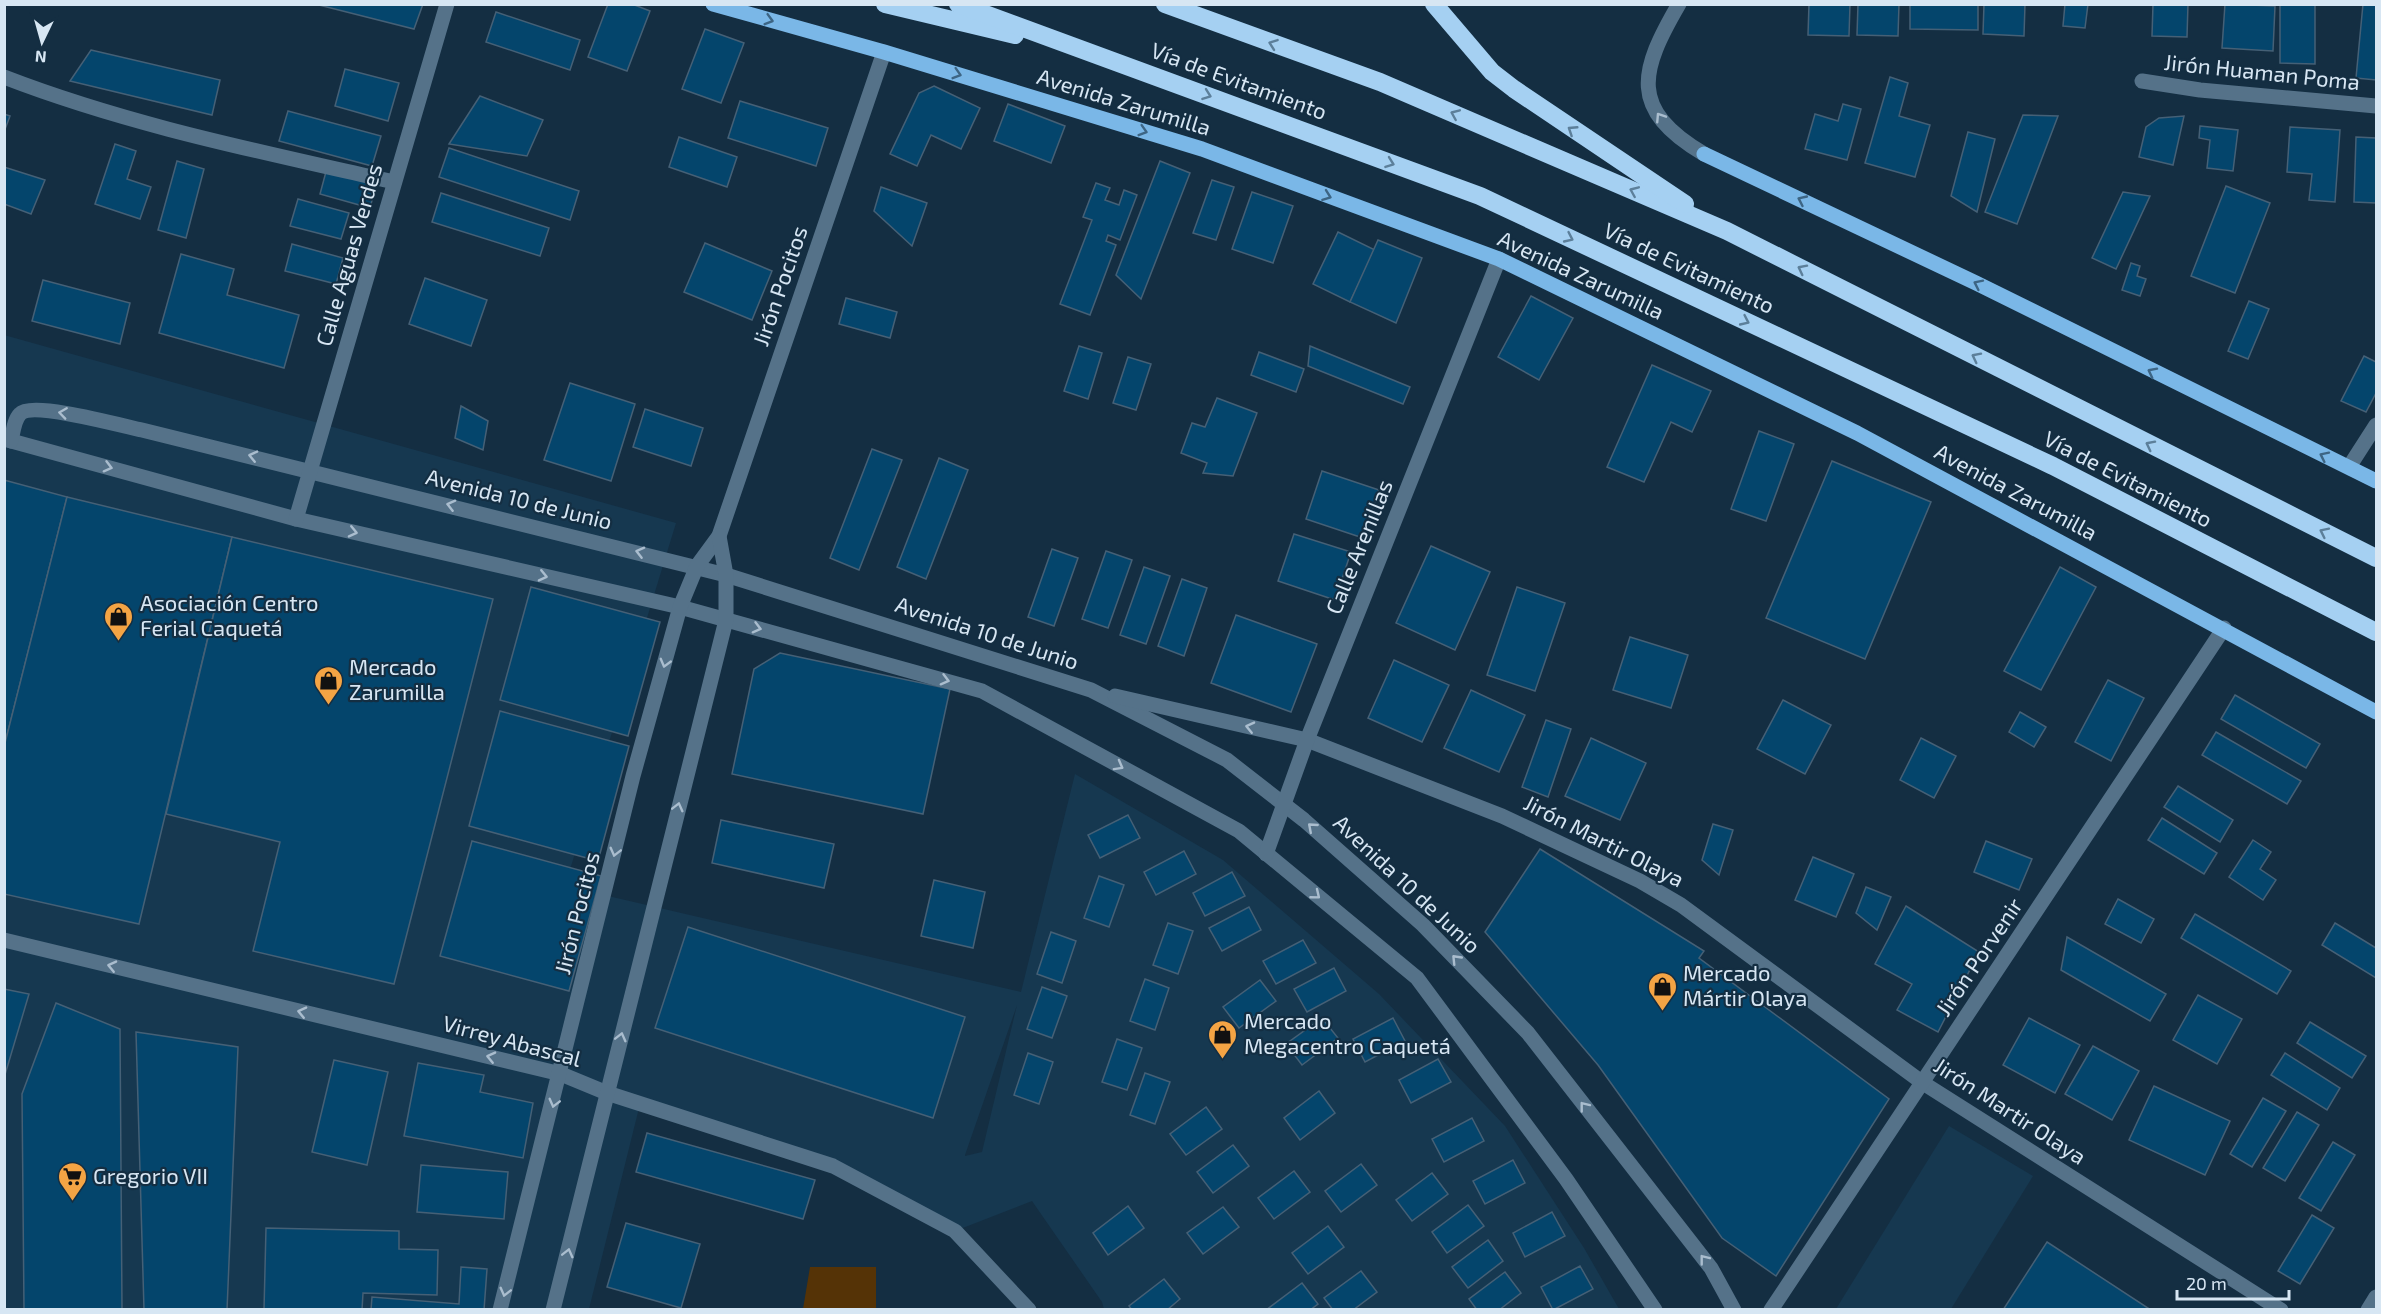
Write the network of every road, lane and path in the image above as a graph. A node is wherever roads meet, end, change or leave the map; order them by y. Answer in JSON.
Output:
{"nodes":[{"id":1,"x":447,"y":4,"type":"edge"},
{"id":2,"x":713,"y":4,"type":"edge"},
{"id":3,"x":885,"y":4,"type":"edge"},
{"id":4,"x":958,"y":4,"type":"edge"},
{"id":5,"x":1165,"y":4,"type":"edge"},
{"id":6,"x":1434,"y":4,"type":"edge"},
{"id":7,"x":1679,"y":4,"type":"edge"},
{"id":8,"x":884,"y":52,"type":"junction"},
{"id":9,"x":1093,"y":53,"type":"junction"},
{"id":10,"x":4,"y":77,"type":"edge"},
{"id":11,"x":2142,"y":81,"type":"dead end"},
{"id":12,"x":2376,"y":106,"type":"edge"},
{"id":13,"x":1704,"y":154,"type":"joint"},
{"id":14,"x":394,"y":182,"type":"junction"},
{"id":15,"x":1727,"y":231,"type":"junction"},
{"id":16,"x":1499,"y":259,"type":"junction"},
{"id":17,"x":2376,"y":425,"type":"edge"},
{"id":18,"x":8,"y":440,"type":"edge"},
{"id":19,"x":2349,"y":467,"type":"junction"},
{"id":20,"x":310,"y":470,"type":"junction"},
{"id":21,"x":2376,"y":481,"type":"edge"},
{"id":22,"x":296,"y":519,"type":"junction"},
{"id":23,"x":720,"y":536,"type":"junction"},
{"id":24,"x":2376,"y":558,"type":"edge"},
{"id":25,"x":697,"y":566,"type":"junction"},
{"id":26,"x":726,"y":575,"type":"junction"},
{"id":27,"x":680,"y":607,"type":"junction"},
{"id":28,"x":726,"y":620,"type":"junction"},
{"id":29,"x":2224,"y":628,"type":"junction"},
{"id":30,"x":2376,"y":632,"type":"edge"},
{"id":31,"x":1092,"y":690,"type":"junction"},
{"id":32,"x":2376,"y":712,"type":"edge"},
{"id":33,"x":1307,"y":740,"type":"junction"},
{"id":34,"x":1284,"y":805,"type":"junction"},
{"id":35,"x":1266,"y":854,"type":"junction"},
{"id":36,"x":4,"y":940,"type":"edge"},
{"id":37,"x":561,"y":1074,"type":"junction"},
{"id":38,"x":1923,"y":1083,"type":"junction"},
{"id":39,"x":607,"y":1093,"type":"junction"},
{"id":40,"x":2376,"y":1297,"type":"edge"},
{"id":41,"x":500,"y":1310,"type":"edge"},
{"id":42,"x":554,"y":1310,"type":"edge"},
{"id":43,"x":1029,"y":1310,"type":"edge"},
{"id":44,"x":1655,"y":1310,"type":"edge"},
{"id":45,"x":1734,"y":1310,"type":"edge"},
{"id":46,"x":1771,"y":1310,"type":"edge"},
{"id":47,"x":2281,"y":1310,"type":"edge"},
{"id":48,"x":2368,"y":1310,"type":"edge"}],
"edges":[{"from":1,"to":14,"type":"street","name":"Calle Aguas Verdes"},
{"from":2,"to":8,"type":"main road","name":"Avenida Zarumilla","one_way":true},
{"from":3,"to":9,"type":"highway"},
{"from":4,"to":9,"type":"highway","name":"Vía de Evitamiento"},
{"from":15,"to":5,"type":"highway","name":"Vía de Evitamiento","one_way":true},
{"from":15,"to":6,"type":"highway","one_way":true},
{"from":13,"to":7,"type":"street","one_way":true},
{"from":8,"to":16,"type":"main road","name":"Avenida Zarumilla","one_way":true},
{"from":8,"to":23,"type":"street","name":"Jirón Pocitos"},
{"from":9,"to":30,"type":"highway","name":"Vía de Evitamiento","one_way":true},
{"from":10,"to":14,"type":"street"},
{"from":11,"to":12,"type":"street","name":"Jirón Huaman Poma"},
{"from":19,"to":13,"type":"main road","one_way":true},
{"from":14,"to":20,"type":"street","name":"Calle Aguas Verdes"},
{"from":24,"to":15,"type":"highway","name":"Vía de Evitamiento","one_way":true},
{"from":16,"to":29,"type":"main road","name":"Avenida Zarumilla"},
{"from":16,"to":33,"type":"street","name":"Calle Arenillas"},
{"from":17,"to":19,"type":"street"},
{"from":20,"to":18,"type":"street","name":"Avenida 10 de Junio","one_way":true},
{"from":18,"to":22,"type":"street","name":"Avenida 10 de Junio","one_way":true},
{"from":19,"to":21,"type":"main road"},
{"from":20,"to":22,"type":"street","name":"Calle Aguas Verdes"},
{"from":25,"to":20,"type":"street","name":"Avenida 10 de Junio","one_way":true},
{"from":22,"to":27,"type":"street","name":"Avenida 10 de Junio","one_way":true},
{"from":23,"to":25,"type":"street","name":"Jirón Pocitos"},
{"from":23,"to":26,"type":"street","name":"Jirón Pocitos"},
{"from":25,"to":26,"type":"street","name":"Avenida 10 de Junio"},
{"from":25,"to":27,"type":"street","name":"Jirón Pocitos"},
{"from":26,"to":28,"type":"street","name":"Jirón Pocitos"},
{"from":26,"to":31,"type":"street","name":"Avenida 10 de Junio"},
{"from":27,"to":28,"type":"street","name":"Avenida 10 de Junio"},
{"from":27,"to":37,"type":"street","name":"Jirón Pocitos","one_way":true},
{"from":28,"to":35,"type":"street","name":"Avenida 10 de Junio","one_way":true},
{"from":39,"to":28,"type":"street","name":"Jirón Pocitos","one_way":true},
{"from":29,"to":32,"type":"main road","name":"Avenida Zarumilla"},
{"from":29,"to":38,"type":"street","name":"Jirón Porvenir"},
{"from":33,"to":31,"type":"street","name":"Jirón Martir Olaya","one_way":true},
{"from":31,"to":34,"type":"street","name":"Avenida 10 de Junio"},
{"from":33,"to":34,"type":"street","name":"Calle Arenillas"},
{"from":33,"to":38,"type":"street","name":"Jirón Martir Olaya"},
{"from":34,"to":35,"type":"street","name":"Calle Arenillas"},
{"from":45,"to":34,"type":"street","name":"Avenida 10 de Junio","one_way":true},
{"from":35,"to":44,"type":"street","name":"Avenida 10 de Junio","one_way":true},
{"from":37,"to":36,"type":"street","name":"Virrey Abascal","one_way":true},
{"from":37,"to":39,"type":"street","name":"Virrey Abascal"},
{"from":37,"to":41,"type":"street","name":"Jirón Pocitos","one_way":true},
{"from":38,"to":46,"type":"street","name":"Jirón Porvenir"},
{"from":38,"to":47,"type":"street","name":"Jirón Martir Olaya"},
{"from":42,"to":39,"type":"street","name":"Jirón Pocitos","one_way":true},
{"from":39,"to":43,"type":"street","name":"Virrey Abascal"},
{"from":40,"to":48,"type":"street"}]}
